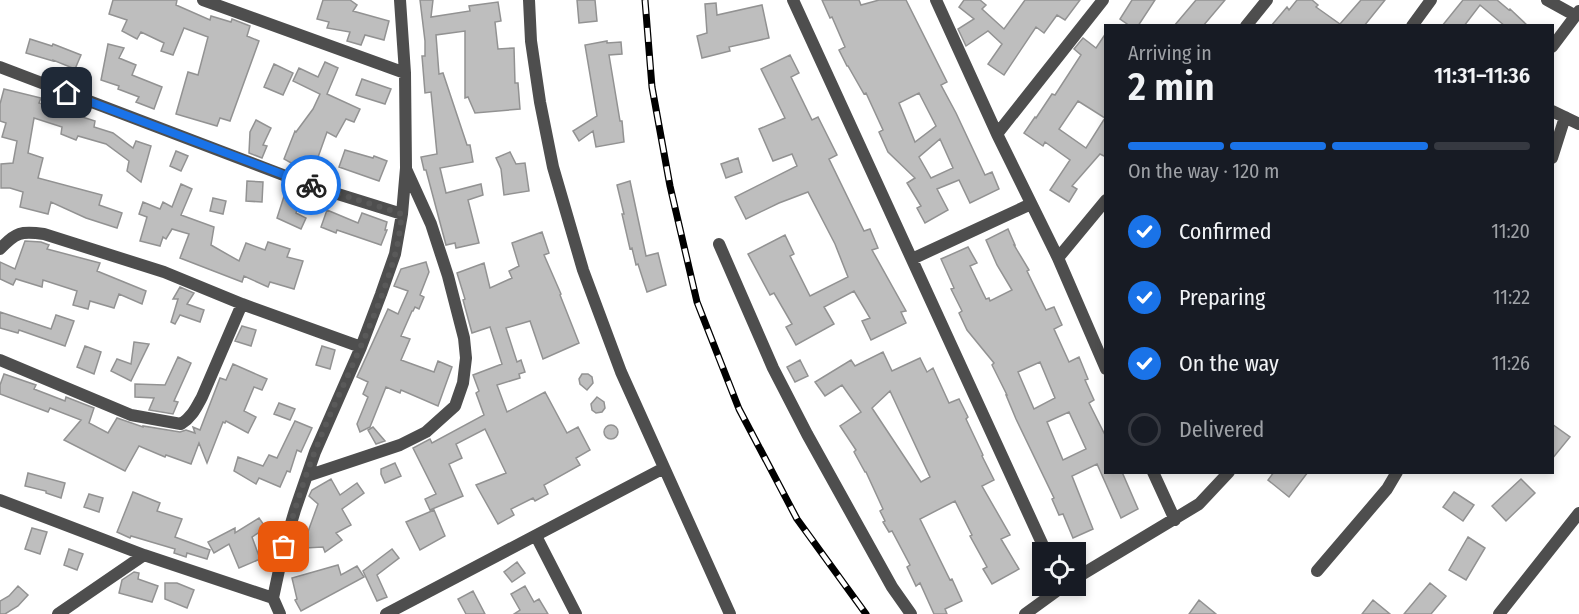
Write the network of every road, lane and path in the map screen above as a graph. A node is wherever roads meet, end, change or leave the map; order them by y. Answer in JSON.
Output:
{"nodes":[{"id":1,"x":203,"y":0,"type":"edge"},
{"id":2,"x":400,"y":0,"type":"edge"},
{"id":3,"x":529,"y":0,"type":"edge"},
{"id":4,"x":793,"y":0,"type":"edge"},
{"id":5,"x":936,"y":0,"type":"edge"},
{"id":6,"x":1103,"y":0,"type":"edge"},
{"id":7,"x":1267,"y":0,"type":"edge"},
{"id":8,"x":1431,"y":0,"type":"edge"},
{"id":9,"x":1547,"y":0,"type":"edge"},
{"id":10,"x":1578,"y":13,"type":"edge"},
{"id":11,"x":1248,"y":24,"type":"edge"},
{"id":12,"x":1413,"y":24,"type":"edge"},
{"id":13,"x":1554,"y":44,"type":"edge"},
{"id":14,"x":0,"y":67,"type":"edge"},
{"id":15,"x":405,"y":73,"type":"junction"},
{"id":16,"x":1554,"y":112,"type":"edge"},
{"id":17,"x":1565,"y":117,"type":"junction"},
{"id":18,"x":1579,"y":124,"type":"edge"},
{"id":19,"x":997,"y":134,"type":"junction"},
{"id":20,"x":1554,"y":152,"type":"edge"},
{"id":21,"x":406,"y":168,"type":"junction"},
{"id":22,"x":1104,"y":202,"type":"edge"},
{"id":23,"x":1031,"y":204,"type":"junction"},
{"id":24,"x":402,"y":214,"type":"junction"},
{"id":25,"x":719,"y":244,"type":"dead end"},
{"id":26,"x":0,"y":249,"type":"edge"},
{"id":27,"x":1058,"y":258,"type":"junction"},
{"id":28,"x":912,"y":259,"type":"junction"},
{"id":29,"x":242,"y":304,"type":"junction"},
{"id":30,"x":361,"y":347,"type":"junction"},
{"id":31,"x":0,"y":360,"type":"edge"},
{"id":32,"x":1104,"y":364,"type":"edge"},
{"id":33,"x":664,"y":468,"type":"junction"},
{"id":34,"x":1154,"y":474,"type":"edge"},
{"id":35,"x":1227,"y":474,"type":"edge"},
{"id":36,"x":1396,"y":474,"type":"edge"},
{"id":37,"x":307,"y":476,"type":"junction"},
{"id":38,"x":0,"y":500,"type":"edge"},
{"id":39,"x":1579,"y":513,"type":"edge"},
{"id":40,"x":1174,"y":519,"type":"junction"},
{"id":41,"x":536,"y":536,"type":"junction"},
{"id":42,"x":1041,"y":542,"type":"edge"},
{"id":43,"x":144,"y":555,"type":"junction"},
{"id":44,"x":1317,"y":571,"type":"dead end"},
{"id":45,"x":1086,"y":572,"type":"edge"},
{"id":46,"x":1049,"y":596,"type":"edge"},
{"id":47,"x":273,"y":598,"type":"junction"},
{"id":48,"x":58,"y":614,"type":"edge"},
{"id":49,"x":280,"y":614,"type":"edge"},
{"id":50,"x":386,"y":614,"type":"edge"},
{"id":51,"x":576,"y":614,"type":"edge"},
{"id":52,"x":730,"y":614,"type":"edge"},
{"id":53,"x":911,"y":614,"type":"edge"},
{"id":54,"x":1025,"y":614,"type":"edge"},
{"id":55,"x":1499,"y":614,"type":"edge"}],
"edges":[{"from":1,"to":15,"type":"street"},
{"from":2,"to":15,"type":"street"},
{"from":3,"to":33,"type":"street"},
{"from":4,"to":28,"type":"street"},
{"from":5,"to":19,"type":"street"},
{"from":6,"to":19,"type":"street"},
{"from":7,"to":11,"type":"street"},
{"from":8,"to":12,"type":"street"},
{"from":9,"to":10,"type":"street"},
{"from":10,"to":13,"type":"street"},
{"from":14,"to":24,"type":"street"},
{"from":15,"to":21,"type":"street"},
{"from":16,"to":17,"type":"street"},
{"from":17,"to":18,"type":"street"},
{"from":17,"to":20,"type":"street"},
{"from":19,"to":23,"type":"street"},
{"from":21,"to":24,"type":"street"},
{"from":21,"to":37,"type":"street"},
{"from":22,"to":27,"type":"street"},
{"from":23,"to":27,"type":"street"},
{"from":23,"to":28,"type":"street"},
{"from":24,"to":30,"type":"street"},
{"from":25,"to":53,"type":"street"},
{"from":26,"to":29,"type":"street"},
{"from":27,"to":32,"type":"street"},
{"from":28,"to":42,"type":"street"},
{"from":29,"to":30,"type":"street"},
{"from":29,"to":31,"type":"street"},
{"from":30,"to":37,"type":"street"},
{"from":33,"to":41,"type":"street"},
{"from":33,"to":52,"type":"street"},
{"from":34,"to":40,"type":"street"},
{"from":35,"to":40,"type":"street"},
{"from":36,"to":44,"type":"street"},
{"from":37,"to":47,"type":"street"},
{"from":38,"to":43,"type":"street"},
{"from":39,"to":55,"type":"street"},
{"from":40,"to":45,"type":"street"},
{"from":41,"to":50,"type":"street"},
{"from":41,"to":51,"type":"street"},
{"from":43,"to":47,"type":"street"},
{"from":43,"to":48,"type":"street"},
{"from":46,"to":54,"type":"street"},
{"from":47,"to":49,"type":"street"}]}
